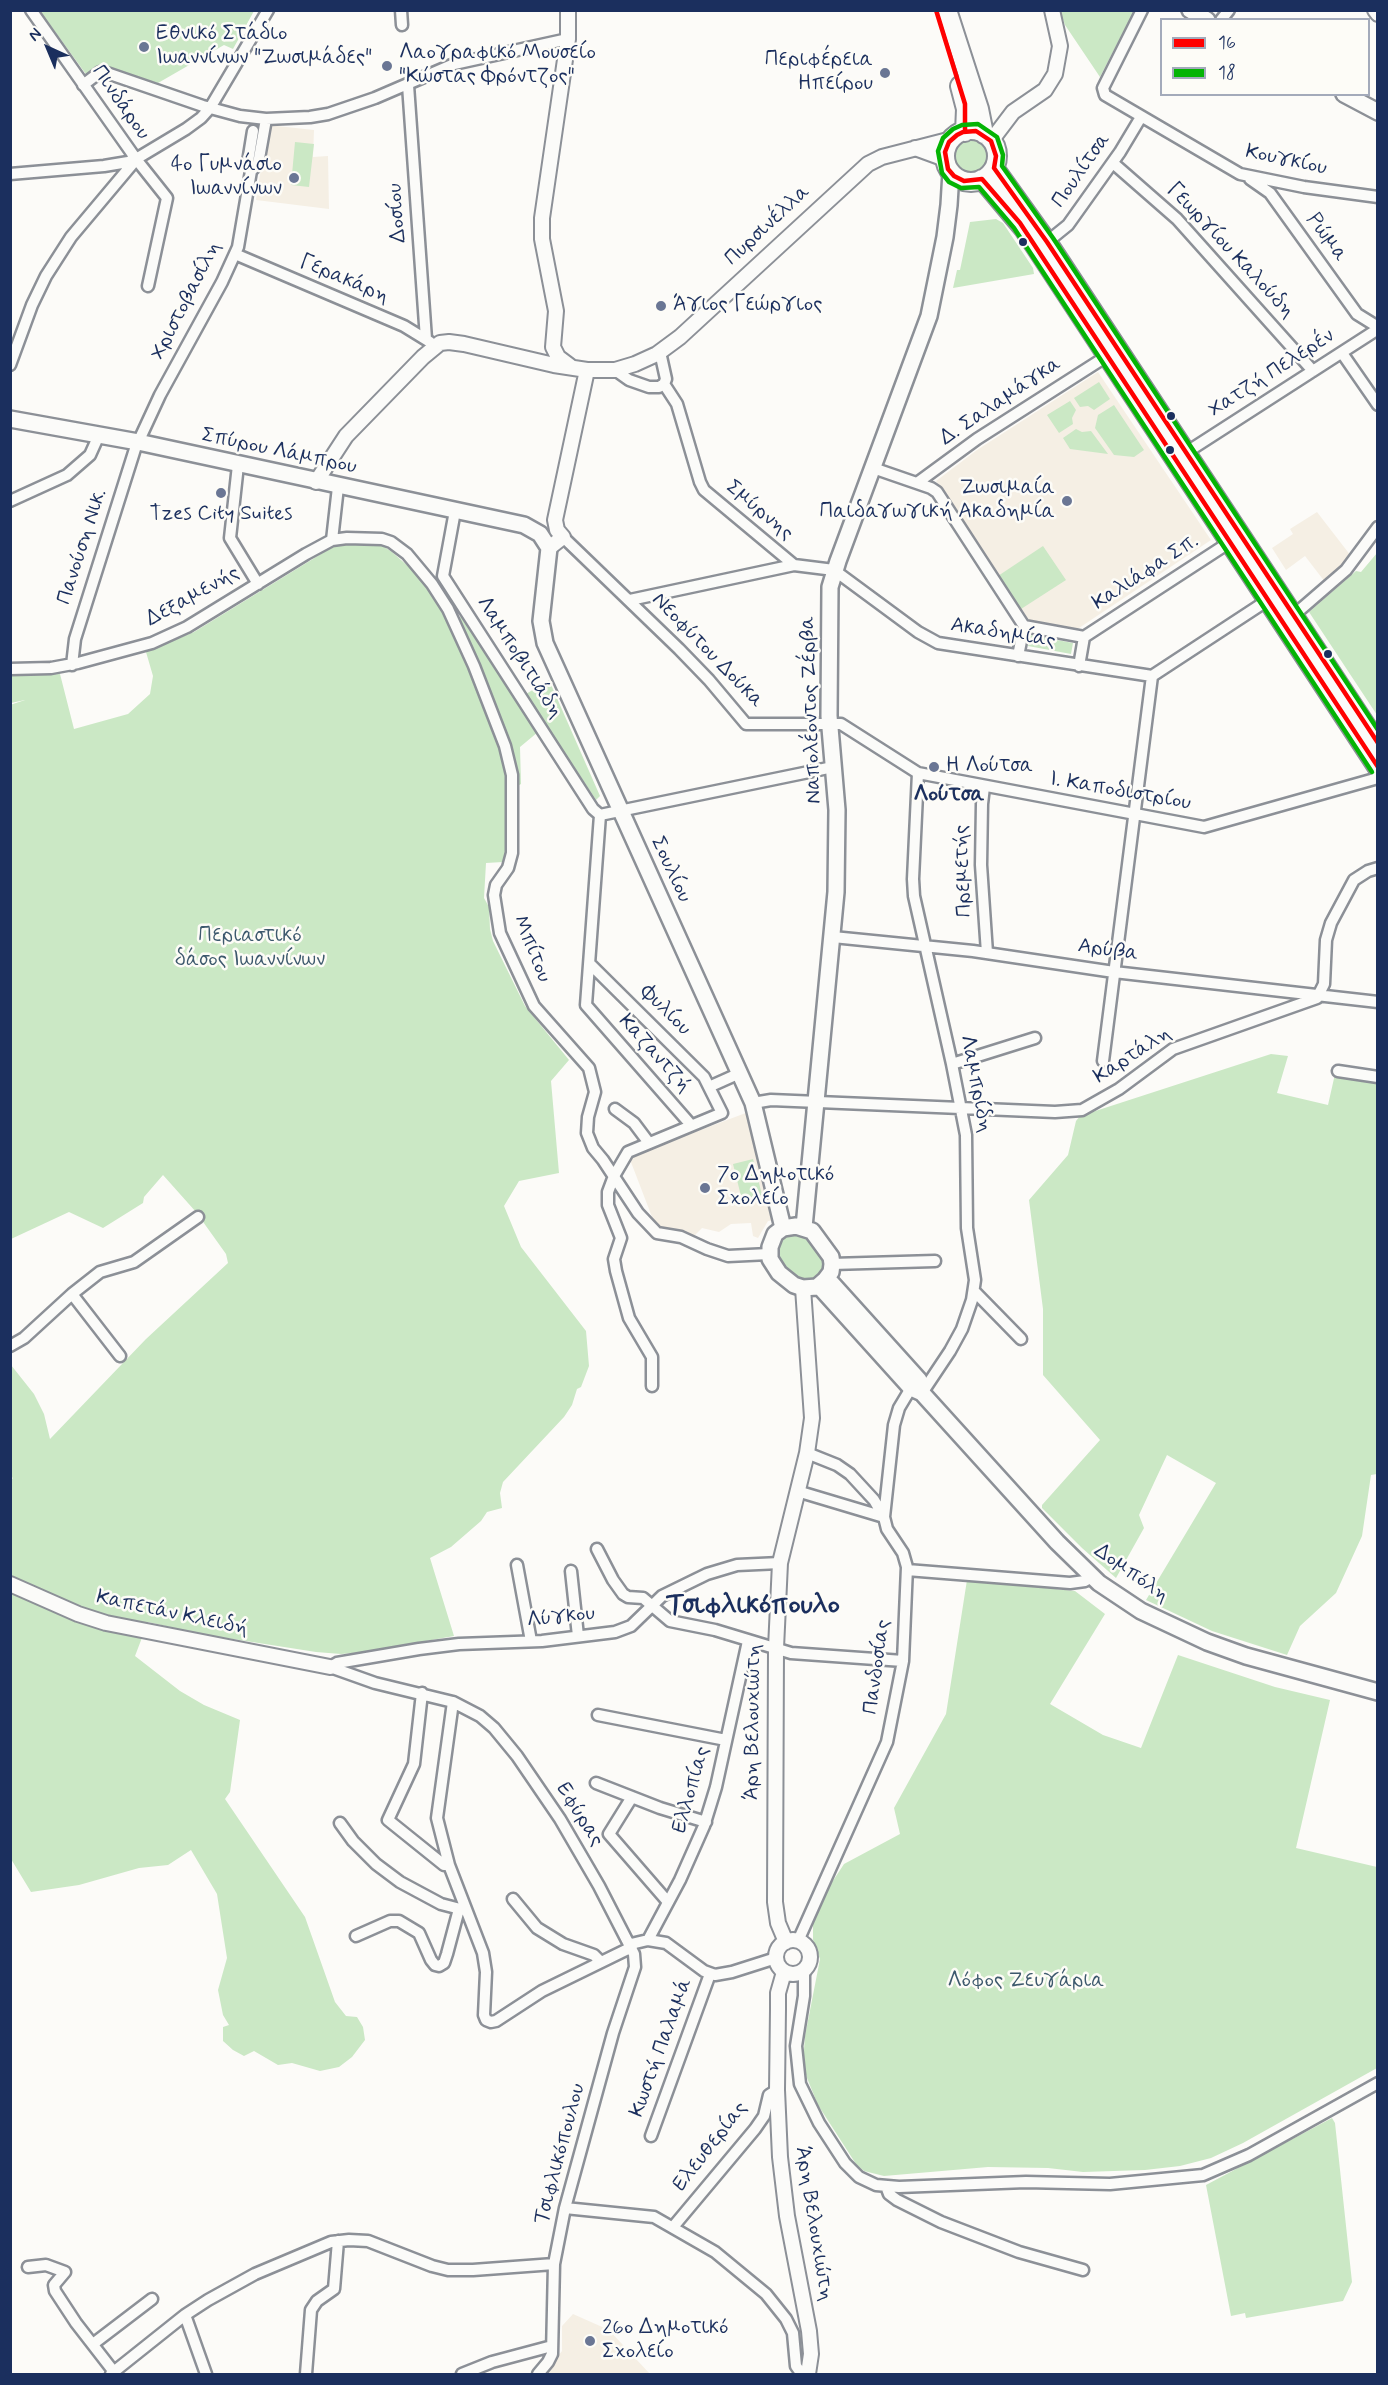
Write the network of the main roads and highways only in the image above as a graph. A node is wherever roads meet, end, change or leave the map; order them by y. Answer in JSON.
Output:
{"nodes":[{"id":1,"x":936,"y":10,"type":"edge"},
{"id":2,"x":947,"y":10,"type":"edge"},
{"id":3,"x":1190,"y":10,"type":"edge"},
{"id":4,"x":1204,"y":18,"type":"edge"},
{"id":5,"x":1348,"y":96,"type":"edge"},
{"id":6,"x":1377,"y":112,"type":"edge"},
{"id":7,"x":958,"y":136,"type":"junction"},
{"id":8,"x":987,"y":137,"type":"junction"},
{"id":9,"x":948,"y":166,"type":"junction"},
{"id":10,"x":988,"y":173,"type":"junction"},
{"id":11,"x":10,"y":419,"type":"edge"},
{"id":12,"x":549,"y":548,"type":"joint"},
{"id":13,"x":1377,"y":744,"type":"edge"},
{"id":14,"x":1377,"y":768,"type":"edge"},
{"id":15,"x":804,"y":1227,"type":"junction"},
{"id":16,"x":783,"y":1228,"type":"junction"},
{"id":17,"x":826,"y":1276,"type":"junction"},
{"id":18,"x":1377,"y":1692,"type":"edge"}],
"edges":[{"from":1,"to":7,"type":"main road"},
{"from":2,"to":8,"type":"main road"},
{"from":3,"to":4,"type":"main road"},
{"from":5,"to":6,"type":"main road"},
{"from":7,"to":8,"type":"main road"},
{"from":7,"to":9,"type":"main road"},
{"from":8,"to":10,"type":"main road"},
{"from":9,"to":10,"type":"main road"},
{"from":9,"to":15,"type":"main road","name":"Ναπολέοντος Ζέρβα"},
{"from":10,"to":13,"type":"main road"},
{"from":10,"to":14,"type":"main road"},
{"from":11,"to":12,"type":"main road","name":"Σπύρου Λάμπρου"},
{"from":12,"to":16,"type":"main road","name":"Σουλίου"},
{"from":15,"to":16,"type":"main road"},
{"from":15,"to":17,"type":"main road"},
{"from":16,"to":17,"type":"main road"},
{"from":17,"to":18,"type":"main road","name":"Δομπόλη"}]}
